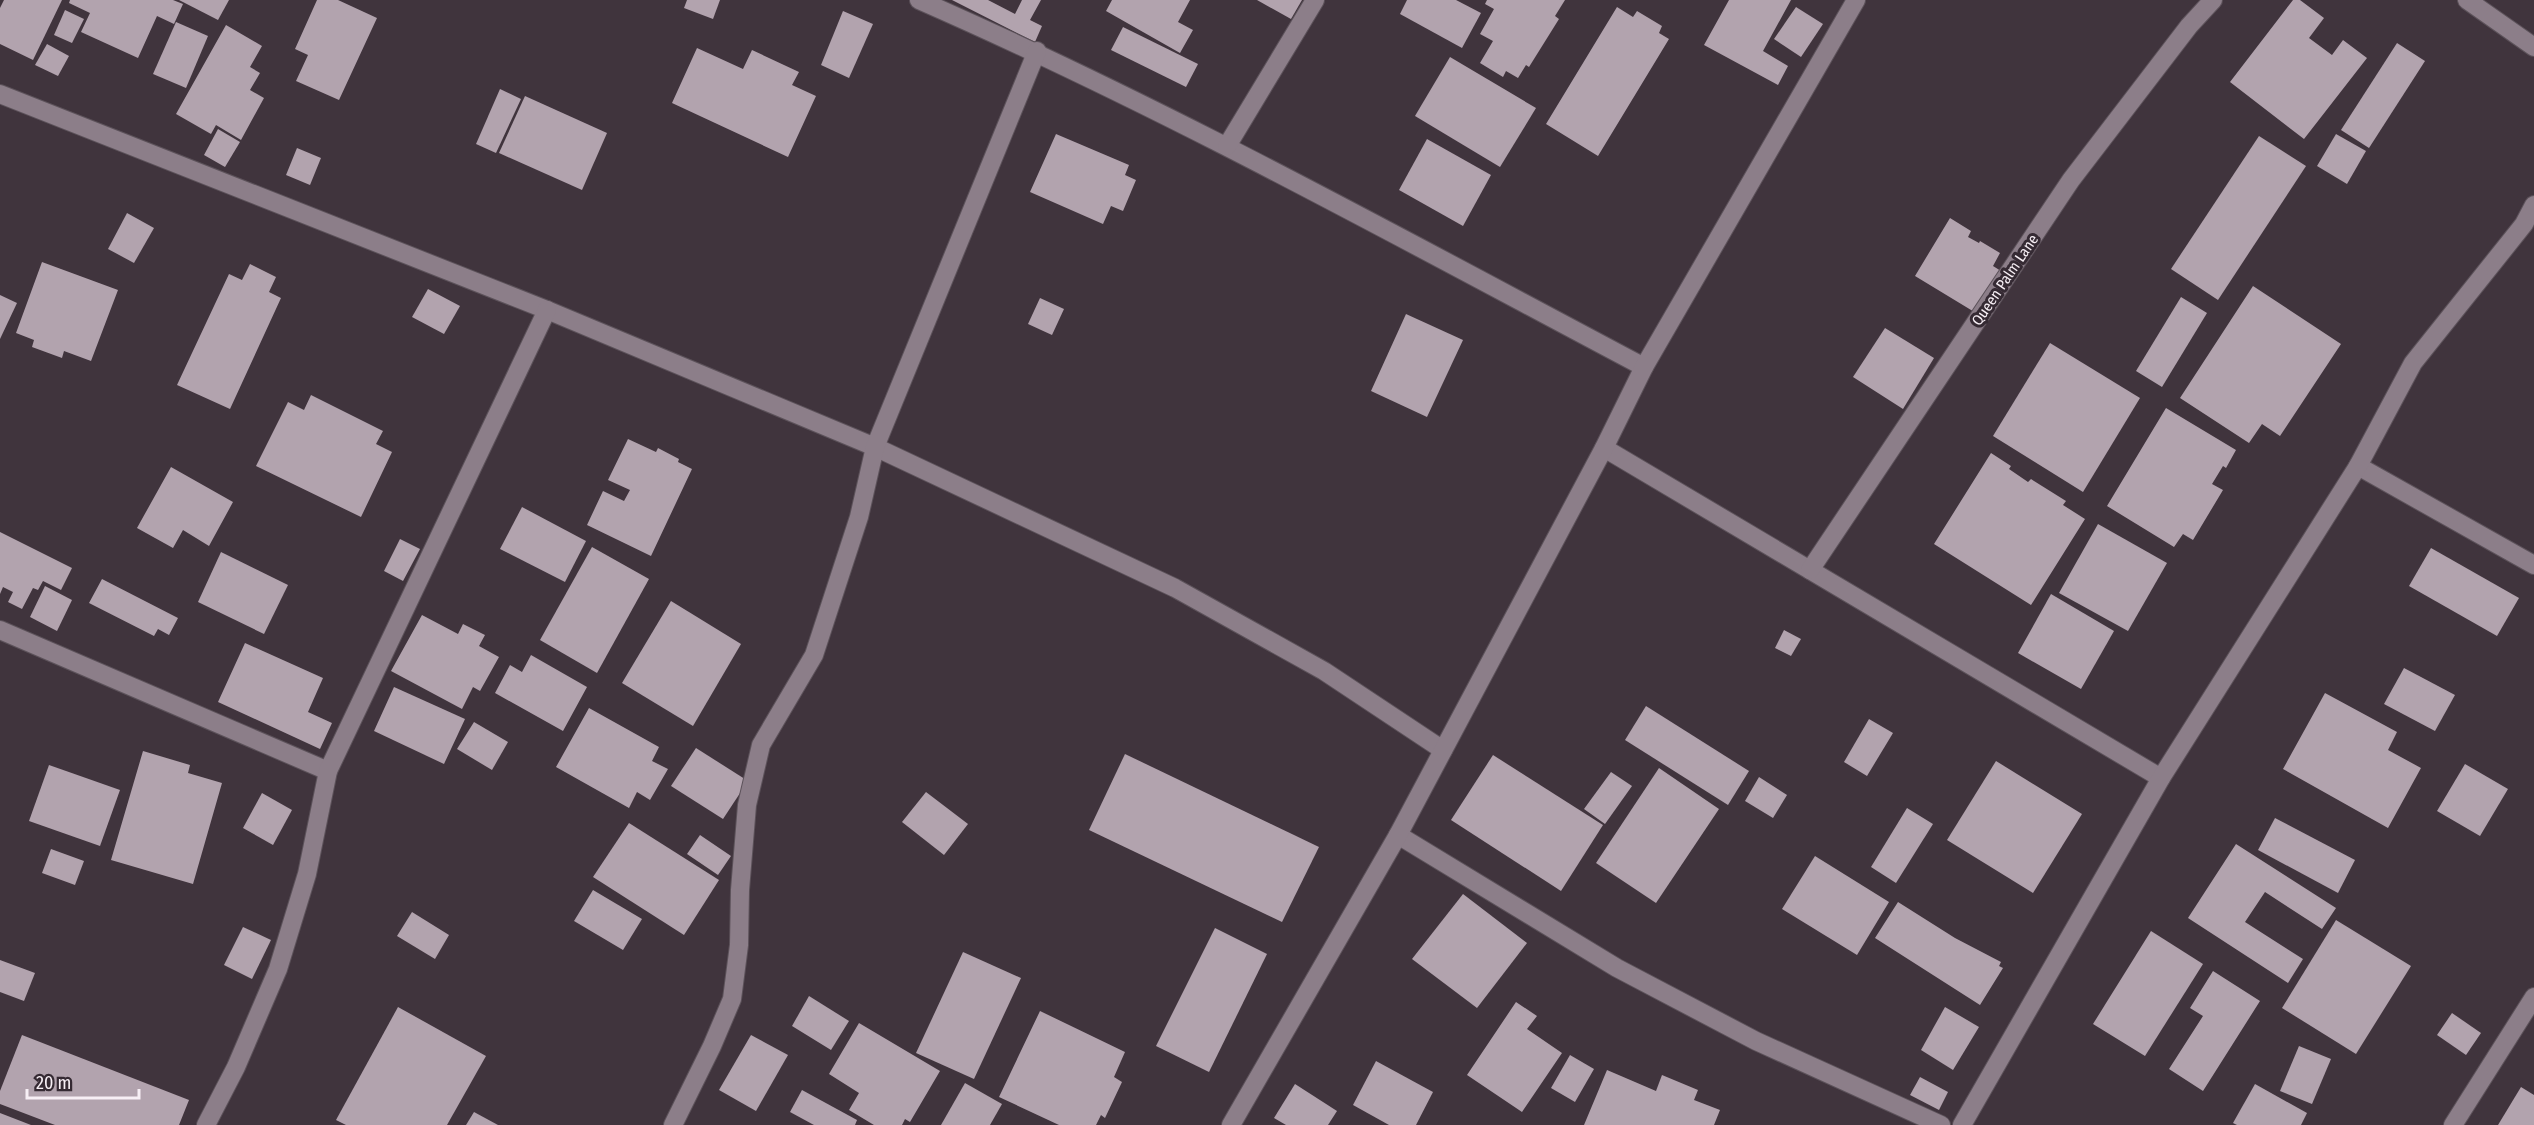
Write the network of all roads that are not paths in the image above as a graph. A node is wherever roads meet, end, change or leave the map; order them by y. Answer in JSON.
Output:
{"nodes":[{"id":1,"x":919,"y":0,"type":"edge"},
{"id":2,"x":1316,"y":0,"type":"edge"},
{"id":3,"x":1856,"y":0,"type":"edge"},
{"id":4,"x":2213,"y":0,"type":"edge"},
{"id":5,"x":2467,"y":0,"type":"edge"},
{"id":6,"x":2534,"y":47,"type":"edge"},
{"id":7,"x":1036,"y":51,"type":"junction"},
{"id":8,"x":0,"y":94,"type":"edge"},
{"id":9,"x":1227,"y":146,"type":"junction"},
{"id":10,"x":2534,"y":205,"type":"edge"},
{"id":11,"x":547,"y":310,"type":"junction"},
{"id":12,"x":1644,"y":367,"type":"junction"},
{"id":13,"x":875,"y":447,"type":"junction"},
{"id":14,"x":1604,"y":448,"type":"junction"},
{"id":15,"x":2358,"y":466,"type":"junction"},
{"id":16,"x":2534,"y":565,"type":"edge"},
{"id":17,"x":1810,"y":570,"type":"junction"},
{"id":18,"x":0,"y":630,"type":"edge"},
{"id":19,"x":1443,"y":750,"type":"junction"},
{"id":20,"x":328,"y":771,"type":"junction"},
{"id":21,"x":2161,"y":778,"type":"junction"},
{"id":22,"x":1398,"y":835,"type":"junction"},
{"id":23,"x":2534,"y":997,"type":"edge"},
{"id":24,"x":207,"y":1125,"type":"edge"},
{"id":25,"x":673,"y":1125,"type":"edge"},
{"id":26,"x":1231,"y":1125,"type":"edge"},
{"id":27,"x":1941,"y":1125,"type":"edge"},
{"id":28,"x":1962,"y":1125,"type":"edge"},
{"id":29,"x":2453,"y":1125,"type":"edge"}],
"edges":[{"from":1,"to":7,"type":"street"},
{"from":2,"to":9,"type":"street"},
{"from":3,"to":12,"type":"street"},
{"from":4,"to":17,"type":"street","name":"Queen Palm Lane"},
{"from":5,"to":6,"type":"street"},
{"from":7,"to":9,"type":"street"},
{"from":7,"to":13,"type":"street"},
{"from":8,"to":11,"type":"street"},
{"from":9,"to":12,"type":"street"},
{"from":10,"to":15,"type":"street"},
{"from":11,"to":13,"type":"street"},
{"from":11,"to":20,"type":"street"},
{"from":12,"to":14,"type":"street"},
{"from":13,"to":19,"type":"street"},
{"from":13,"to":25,"type":"street"},
{"from":14,"to":17,"type":"street"},
{"from":14,"to":19,"type":"street"},
{"from":15,"to":16,"type":"street"},
{"from":15,"to":21,"type":"street"},
{"from":17,"to":21,"type":"street"},
{"from":18,"to":20,"type":"street"},
{"from":19,"to":22,"type":"street"},
{"from":20,"to":24,"type":"street"},
{"from":21,"to":28,"type":"street"},
{"from":22,"to":26,"type":"street"},
{"from":22,"to":27,"type":"street"},
{"from":23,"to":29,"type":"street"}]}
